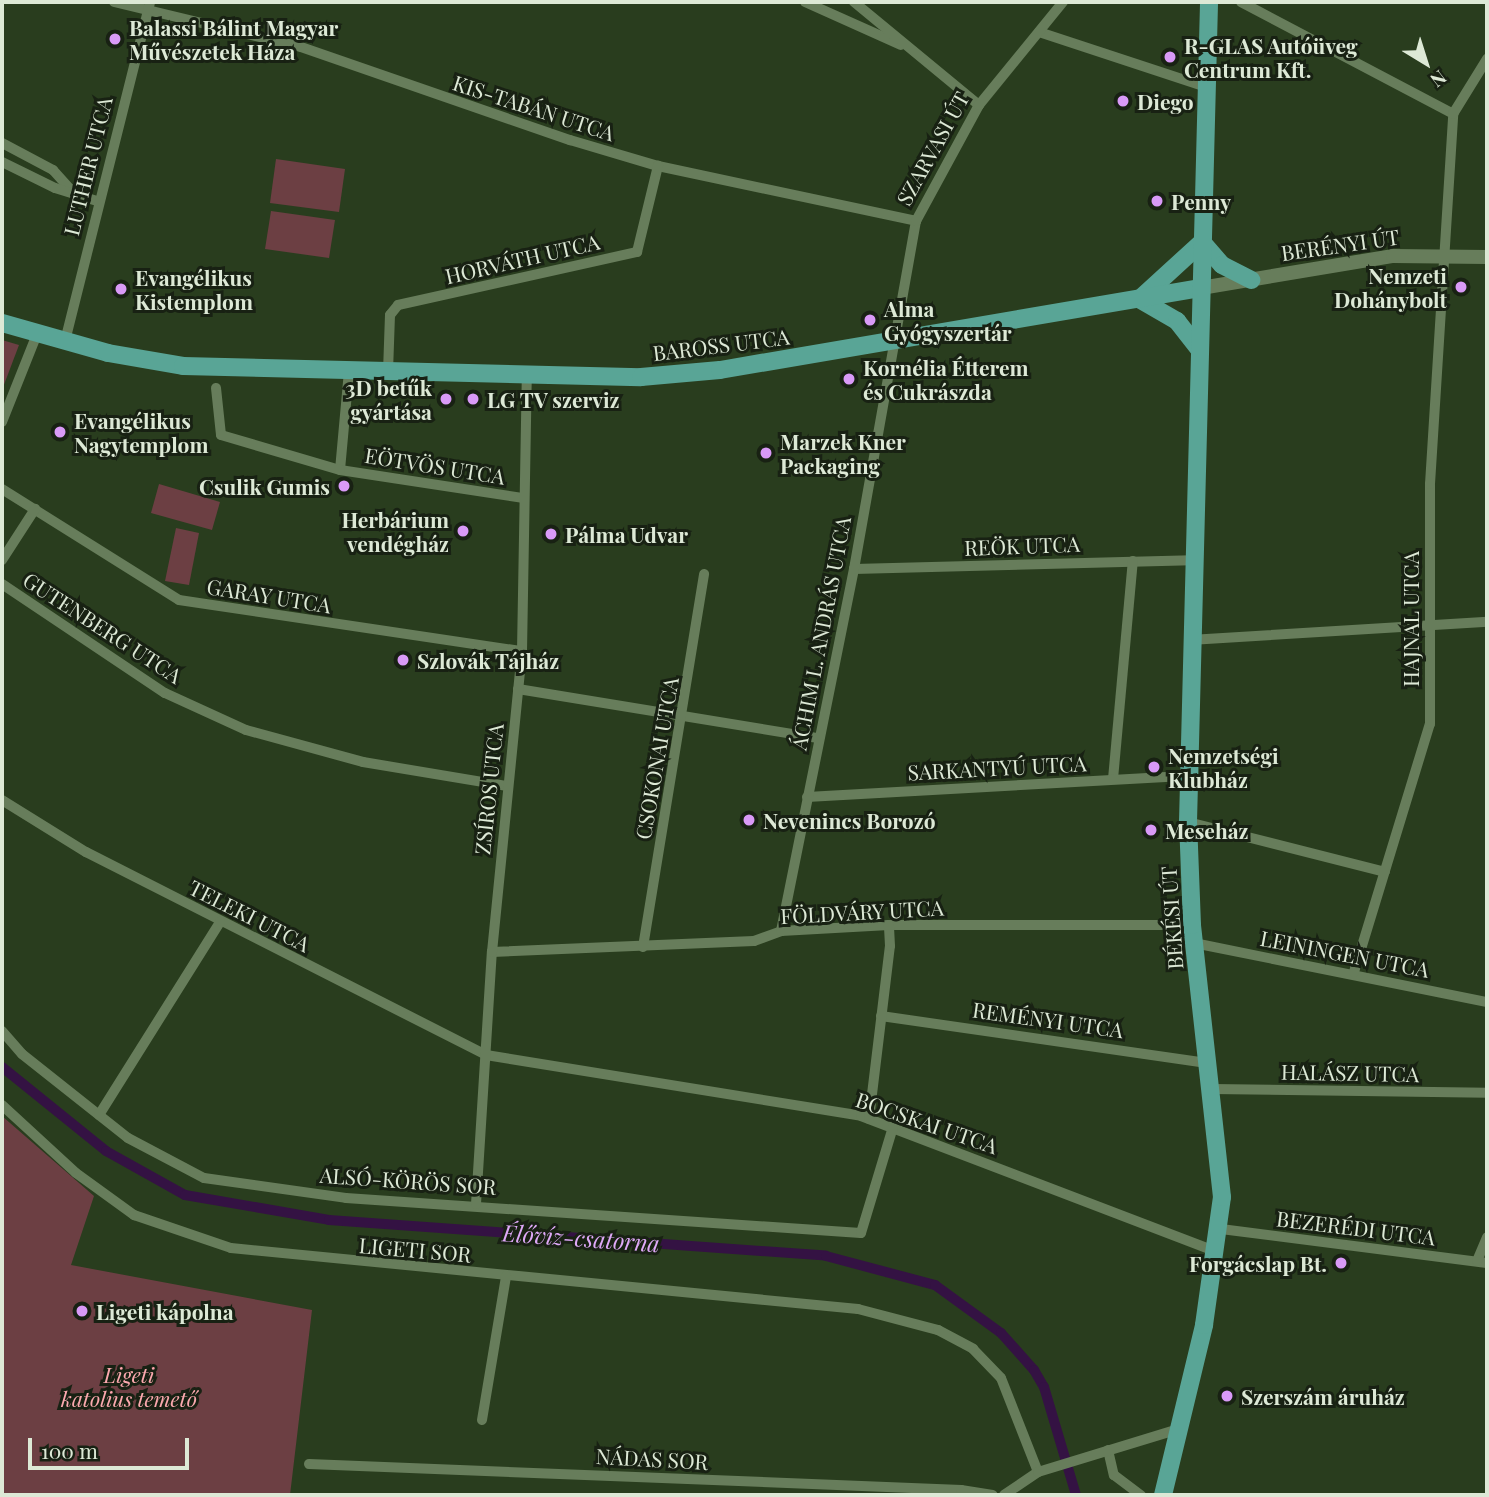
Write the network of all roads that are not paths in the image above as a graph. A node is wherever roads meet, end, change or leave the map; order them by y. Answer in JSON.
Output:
{"nodes":[{"id":1,"x":114,"y":2,"type":"edge"},
{"id":2,"x":808,"y":2,"type":"edge"},
{"id":3,"x":854,"y":2,"type":"edge"},
{"id":4,"x":1063,"y":2,"type":"edge"},
{"id":5,"x":1209,"y":2,"type":"edge"},
{"id":6,"x":1241,"y":2,"type":"edge"},
{"id":7,"x":147,"y":7,"type":"edge"},
{"id":8,"x":1039,"y":32,"type":"junction"},
{"id":9,"x":907,"y":47,"type":"junction"},
{"id":10,"x":1487,"y":59,"type":"edge"},
{"id":11,"x":1206,"y":87,"type":"junction"},
{"id":12,"x":979,"y":105,"type":"junction"},
{"id":13,"x":1453,"y":114,"type":"junction"},
{"id":14,"x":2,"y":144,"type":"edge"},
{"id":15,"x":2,"y":162,"type":"edge"},
{"id":16,"x":658,"y":166,"type":"junction"},
{"id":17,"x":72,"y":192,"type":"junction"},
{"id":18,"x":97,"y":201,"type":"junction"},
{"id":19,"x":916,"y":221,"type":"junction"},
{"id":20,"x":1202,"y":242,"type":"junction"},
{"id":21,"x":1444,"y":254,"type":"junction"},
{"id":22,"x":1487,"y":257,"type":"edge"},
{"id":23,"x":1251,"y":280,"type":"junction"},
{"id":24,"x":1201,"y":288,"type":"junction"},
{"id":25,"x":1139,"y":299,"type":"junction"},
{"id":26,"x":2,"y":323,"type":"edge"},
{"id":27,"x":37,"y":334,"type":"junction"},
{"id":28,"x":65,"y":341,"type":"junction"},
{"id":29,"x":894,"y":342,"type":"junction"},
{"id":30,"x":1198,"y":348,"type":"junction"},
{"id":31,"x":349,"y":371,"type":"junction"},
{"id":32,"x":388,"y":372,"type":"junction"},
{"id":33,"x":527,"y":377,"type":"junction"},
{"id":34,"x":216,"y":388,"type":"dead end"},
{"id":35,"x":2,"y":422,"type":"edge"},
{"id":36,"x":340,"y":470,"type":"junction"},
{"id":37,"x":2,"y":489,"type":"edge"},
{"id":38,"x":524,"y":498,"type":"junction"},
{"id":39,"x":34,"y":509,"type":"junction"},
{"id":40,"x":2,"y":560,"type":"edge"},
{"id":41,"x":1191,"y":560,"type":"junction"},
{"id":42,"x":1133,"y":561,"type":"junction"},
{"id":43,"x":854,"y":569,"type":"junction"},
{"id":44,"x":704,"y":574,"type":"dead end"},
{"id":45,"x":2,"y":584,"type":"edge"},
{"id":46,"x":1487,"y":622,"type":"edge"},
{"id":47,"x":1428,"y":626,"type":"junction"},
{"id":48,"x":1190,"y":640,"type":"junction"},
{"id":49,"x":522,"y":651,"type":"junction"},
{"id":50,"x":518,"y":689,"type":"junction"},
{"id":51,"x":683,"y":716,"type":"junction"},
{"id":52,"x":818,"y":738,"type":"junction"},
{"id":53,"x":1188,"y":776,"type":"junction"},
{"id":54,"x":1113,"y":779,"type":"junction"},
{"id":55,"x":506,"y":786,"type":"junction"},
{"id":56,"x":807,"y":797,"type":"junction"},
{"id":57,"x":2,"y":800,"type":"edge"},
{"id":58,"x":1188,"y":822,"type":"junction"},
{"id":59,"x":1385,"y":872,"type":"junction"},
{"id":60,"x":220,"y":922,"type":"junction"},
{"id":61,"x":888,"y":925,"type":"junction"},
{"id":62,"x":1192,"y":925,"type":"junction"},
{"id":63,"x":781,"y":931,"type":"junction"},
{"id":64,"x":1194,"y":943,"type":"junction"},
{"id":65,"x":643,"y":947,"type":"junction"},
{"id":66,"x":492,"y":952,"type":"junction"},
{"id":67,"x":1354,"y":972,"type":"junction"},
{"id":68,"x":1487,"y":1002,"type":"edge"},
{"id":69,"x":881,"y":1016,"type":"junction"},
{"id":70,"x":2,"y":1031,"type":"edge"},
{"id":71,"x":486,"y":1055,"type":"junction"},
{"id":72,"x":1209,"y":1063,"type":"junction"},
{"id":73,"x":1212,"y":1089,"type":"junction"},
{"id":74,"x":1487,"y":1093,"type":"edge"},
{"id":75,"x":2,"y":1105,"type":"edge"},
{"id":76,"x":99,"y":1115,"type":"junction"},
{"id":77,"x":869,"y":1119,"type":"junction"},
{"id":78,"x":893,"y":1127,"type":"junction"},
{"id":79,"x":476,"y":1204,"type":"junction"},
{"id":80,"x":1221,"y":1229,"type":"junction"},
{"id":81,"x":1487,"y":1237,"type":"edge"},
{"id":82,"x":1218,"y":1252,"type":"junction"},
{"id":83,"x":1482,"y":1262,"type":"edge"},
{"id":84,"x":506,"y":1276,"type":"junction"},
{"id":85,"x":481,"y":1420,"type":"dead end"},
{"id":86,"x":1182,"y":1428,"type":"junction"},
{"id":87,"x":1108,"y":1450,"type":"junction"},
{"id":88,"x":309,"y":1464,"type":"dead end"},
{"id":89,"x":1038,"y":1472,"type":"junction"},
{"id":90,"x":993,"y":1495,"type":"edge"},
{"id":91,"x":1004,"y":1495,"type":"edge"},
{"id":92,"x":1141,"y":1495,"type":"edge"},
{"id":93,"x":1163,"y":1495,"type":"edge"}],
"edges":[{"from":1,"to":7,"type":"street","name":"KIS-TABÁN UTCA"},
{"from":2,"to":9,"type":"street"},
{"from":3,"to":9,"type":"street"},
{"from":4,"to":8,"type":"street","name":"SZARVASI ÚT"},
{"from":5,"to":11,"type":"main road"},
{"from":6,"to":13,"type":"street"},
{"from":7,"to":16,"type":"street","name":"KIS-TABÁN UTCA"},
{"from":7,"to":18,"type":"street","name":"LUTHER UTCA"},
{"from":8,"to":11,"type":"street"},
{"from":8,"to":12,"type":"street","name":"SZARVASI ÚT"},
{"from":9,"to":12,"type":"street"},
{"from":10,"to":13,"type":"street"},
{"from":11,"to":20,"type":"main road"},
{"from":12,"to":19,"type":"street","name":"SZARVASI ÚT"},
{"from":13,"to":21,"type":"street","name":"HAJNAL UTCA"},
{"from":14,"to":17,"type":"street"},
{"from":15,"to":17,"type":"street"},
{"from":16,"to":19,"type":"street","name":"KIS-TABÁN UTCA"},
{"from":16,"to":32,"type":"street","name":"HORVÁTH UTCA"},
{"from":17,"to":18,"type":"street"},
{"from":18,"to":28,"type":"street","name":"LUTHER UTCA"},
{"from":19,"to":29,"type":"street","name":"SZARVASI ÚT"},
{"from":20,"to":23,"type":"main road"},
{"from":20,"to":24,"type":"main road"},
{"from":20,"to":25,"type":"main road"},
{"from":21,"to":22,"type":"street","name":"BERÉNYI ÚT"},
{"from":21,"to":23,"type":"street","name":"BERÉNYI ÚT"},
{"from":21,"to":47,"type":"street","name":"HAJNAL UTCA"},
{"from":23,"to":24,"type":"street","name":"BERÉNYI ÚT"},
{"from":24,"to":25,"type":"main road","name":"BAROSS UTCA"},
{"from":24,"to":30,"type":"main road","name":"BÉKÉSI ÚT"},
{"from":25,"to":29,"type":"main road","name":"BAROSS UTCA"},
{"from":25,"to":30,"type":"main road"},
{"from":26,"to":27,"type":"main road","name":"BAROSS UTCA"},
{"from":27,"to":28,"type":"main road","name":"BAROSS UTCA"},
{"from":27,"to":35,"type":"street"},
{"from":28,"to":31,"type":"main road","name":"BAROSS UTCA"},
{"from":29,"to":33,"type":"main road","name":"BAROSS UTCA"},
{"from":29,"to":43,"type":"street","name":"ÁCHIM L. ANDRÁS UTCA"},
{"from":30,"to":41,"type":"main road","name":"BÉKÉSI ÚT"},
{"from":31,"to":32,"type":"main road","name":"BAROSS UTCA"},
{"from":31,"to":36,"type":"street","name":"EÖTVÖS UTCA"},
{"from":32,"to":33,"type":"main road","name":"BAROSS UTCA"},
{"from":33,"to":38,"type":"street","name":"ZSÍROS UTCA"},
{"from":34,"to":36,"type":"street","name":"EÖTVÖS UTCA"},
{"from":36,"to":38,"type":"street","name":"EÖTVÖS UTCA"},
{"from":37,"to":39,"type":"street","name":"GARAY UTCA"},
{"from":38,"to":49,"type":"street","name":"ZSÍROS UTCA"},
{"from":39,"to":40,"type":"street"},
{"from":39,"to":49,"type":"street","name":"GARAY UTCA"},
{"from":41,"to":42,"type":"street","name":"REÖK UTCA"},
{"from":41,"to":48,"type":"main road","name":"BÉKÉSI ÚT"},
{"from":42,"to":43,"type":"street","name":"REÖK UTCA"},
{"from":42,"to":54,"type":"street"},
{"from":43,"to":52,"type":"street","name":"ÁCHIM L. ANDRÁS UTCA"},
{"from":44,"to":51,"type":"street","name":"CSOKONAI UTCA"},
{"from":45,"to":55,"type":"street","name":"GUTENBERG UTCA"},
{"from":46,"to":47,"type":"street"},
{"from":47,"to":48,"type":"street"},
{"from":47,"to":59,"type":"street","name":"HAJNAL UTCA"},
{"from":48,"to":53,"type":"main road","name":"BÉKÉSI ÚT"},
{"from":49,"to":50,"type":"street","name":"ZSÍROS UTCA"},
{"from":50,"to":51,"type":"street"},
{"from":50,"to":55,"type":"street","name":"ZSÍROS UTCA"},
{"from":51,"to":52,"type":"street"},
{"from":51,"to":65,"type":"street","name":"CSOKONAI UTCA"},
{"from":52,"to":56,"type":"street","name":"ÁCHIM L. ANDRÁS UTCA"},
{"from":53,"to":54,"type":"street","name":"SARKANTYÚ UTCA"},
{"from":53,"to":58,"type":"main road","name":"BÉKÉSI ÚT"},
{"from":54,"to":56,"type":"street","name":"SARKANTYÚ UTCA"},
{"from":55,"to":66,"type":"street","name":"ZSÍROS UTCA"},
{"from":56,"to":63,"type":"street","name":"ÁCHIM L. ANDRÁS UTCA"},
{"from":57,"to":60,"type":"street","name":"TELEKI UTCA"},
{"from":58,"to":59,"type":"street"},
{"from":58,"to":62,"type":"main road","name":"BÉKÉSI ÚT"},
{"from":59,"to":67,"type":"street","name":"HAJNAL UTCA"},
{"from":60,"to":71,"type":"street","name":"TELEKI UTCA"},
{"from":60,"to":76,"type":"street"},
{"from":61,"to":62,"type":"street","name":"FÖLDVÁRY UTCA"},
{"from":61,"to":63,"type":"street","name":"FÖLDVÁRY UTCA"},
{"from":61,"to":69,"type":"street"},
{"from":62,"to":64,"type":"main road","name":"BÉKÉSI ÚT"},
{"from":63,"to":65,"type":"street","name":"FÖLDVÁRY UTCA"},
{"from":64,"to":67,"type":"street","name":"LEININGEN UTCA"},
{"from":64,"to":72,"type":"main road","name":"BÉKÉSI ÚT"},
{"from":65,"to":66,"type":"street","name":"FÖLDVÁRY UTCA"},
{"from":66,"to":71,"type":"street","name":"ZSÍROS UTCA"},
{"from":67,"to":68,"type":"street","name":"LEININGEN UTCA"},
{"from":69,"to":72,"type":"street","name":"REMÉNYI UTCA"},
{"from":69,"to":77,"type":"street"},
{"from":70,"to":76,"type":"street","name":"ALSÓ-KÖRÖS SOR"},
{"from":71,"to":77,"type":"street","name":"BOCSKAI UTCA"},
{"from":71,"to":79,"type":"street","name":"ZSÍROS UTCA"},
{"from":72,"to":73,"type":"main road","name":"BÉKÉSI ÚT"},
{"from":73,"to":74,"type":"street","name":"HALÁSZ UTCA"},
{"from":73,"to":80,"type":"main road","name":"BÉKÉSI ÚT"},
{"from":75,"to":84,"type":"street","name":"LIGETI SOR"},
{"from":76,"to":79,"type":"street","name":"ALSÓ-KÖRÖS SOR"},
{"from":77,"to":78,"type":"street","name":"BOCSKAI UTCA"},
{"from":78,"to":79,"type":"street","name":"ALSÓ-KÖRÖS SOR"},
{"from":78,"to":82,"type":"street","name":"BOCSKAI UTCA"},
{"from":80,"to":82,"type":"main road","name":"BÉKÉSI ÚT"},
{"from":80,"to":83,"type":"street","name":"BEZERÉDI UTCA"},
{"from":81,"to":83,"type":"street"},
{"from":82,"to":86,"type":"main road","name":"BÉKÉSI ÚT"},
{"from":84,"to":85,"type":"street"},
{"from":84,"to":89,"type":"street","name":"LIGETI SOR"},
{"from":86,"to":87,"type":"street"},
{"from":86,"to":93,"type":"main road","name":"BÉKÉSI ÚT"},
{"from":87,"to":89,"type":"street"},
{"from":87,"to":92,"type":"street"},
{"from":88,"to":90,"type":"street","name":"NÁDAS SOR"},
{"from":89,"to":91,"type":"street"}]}
